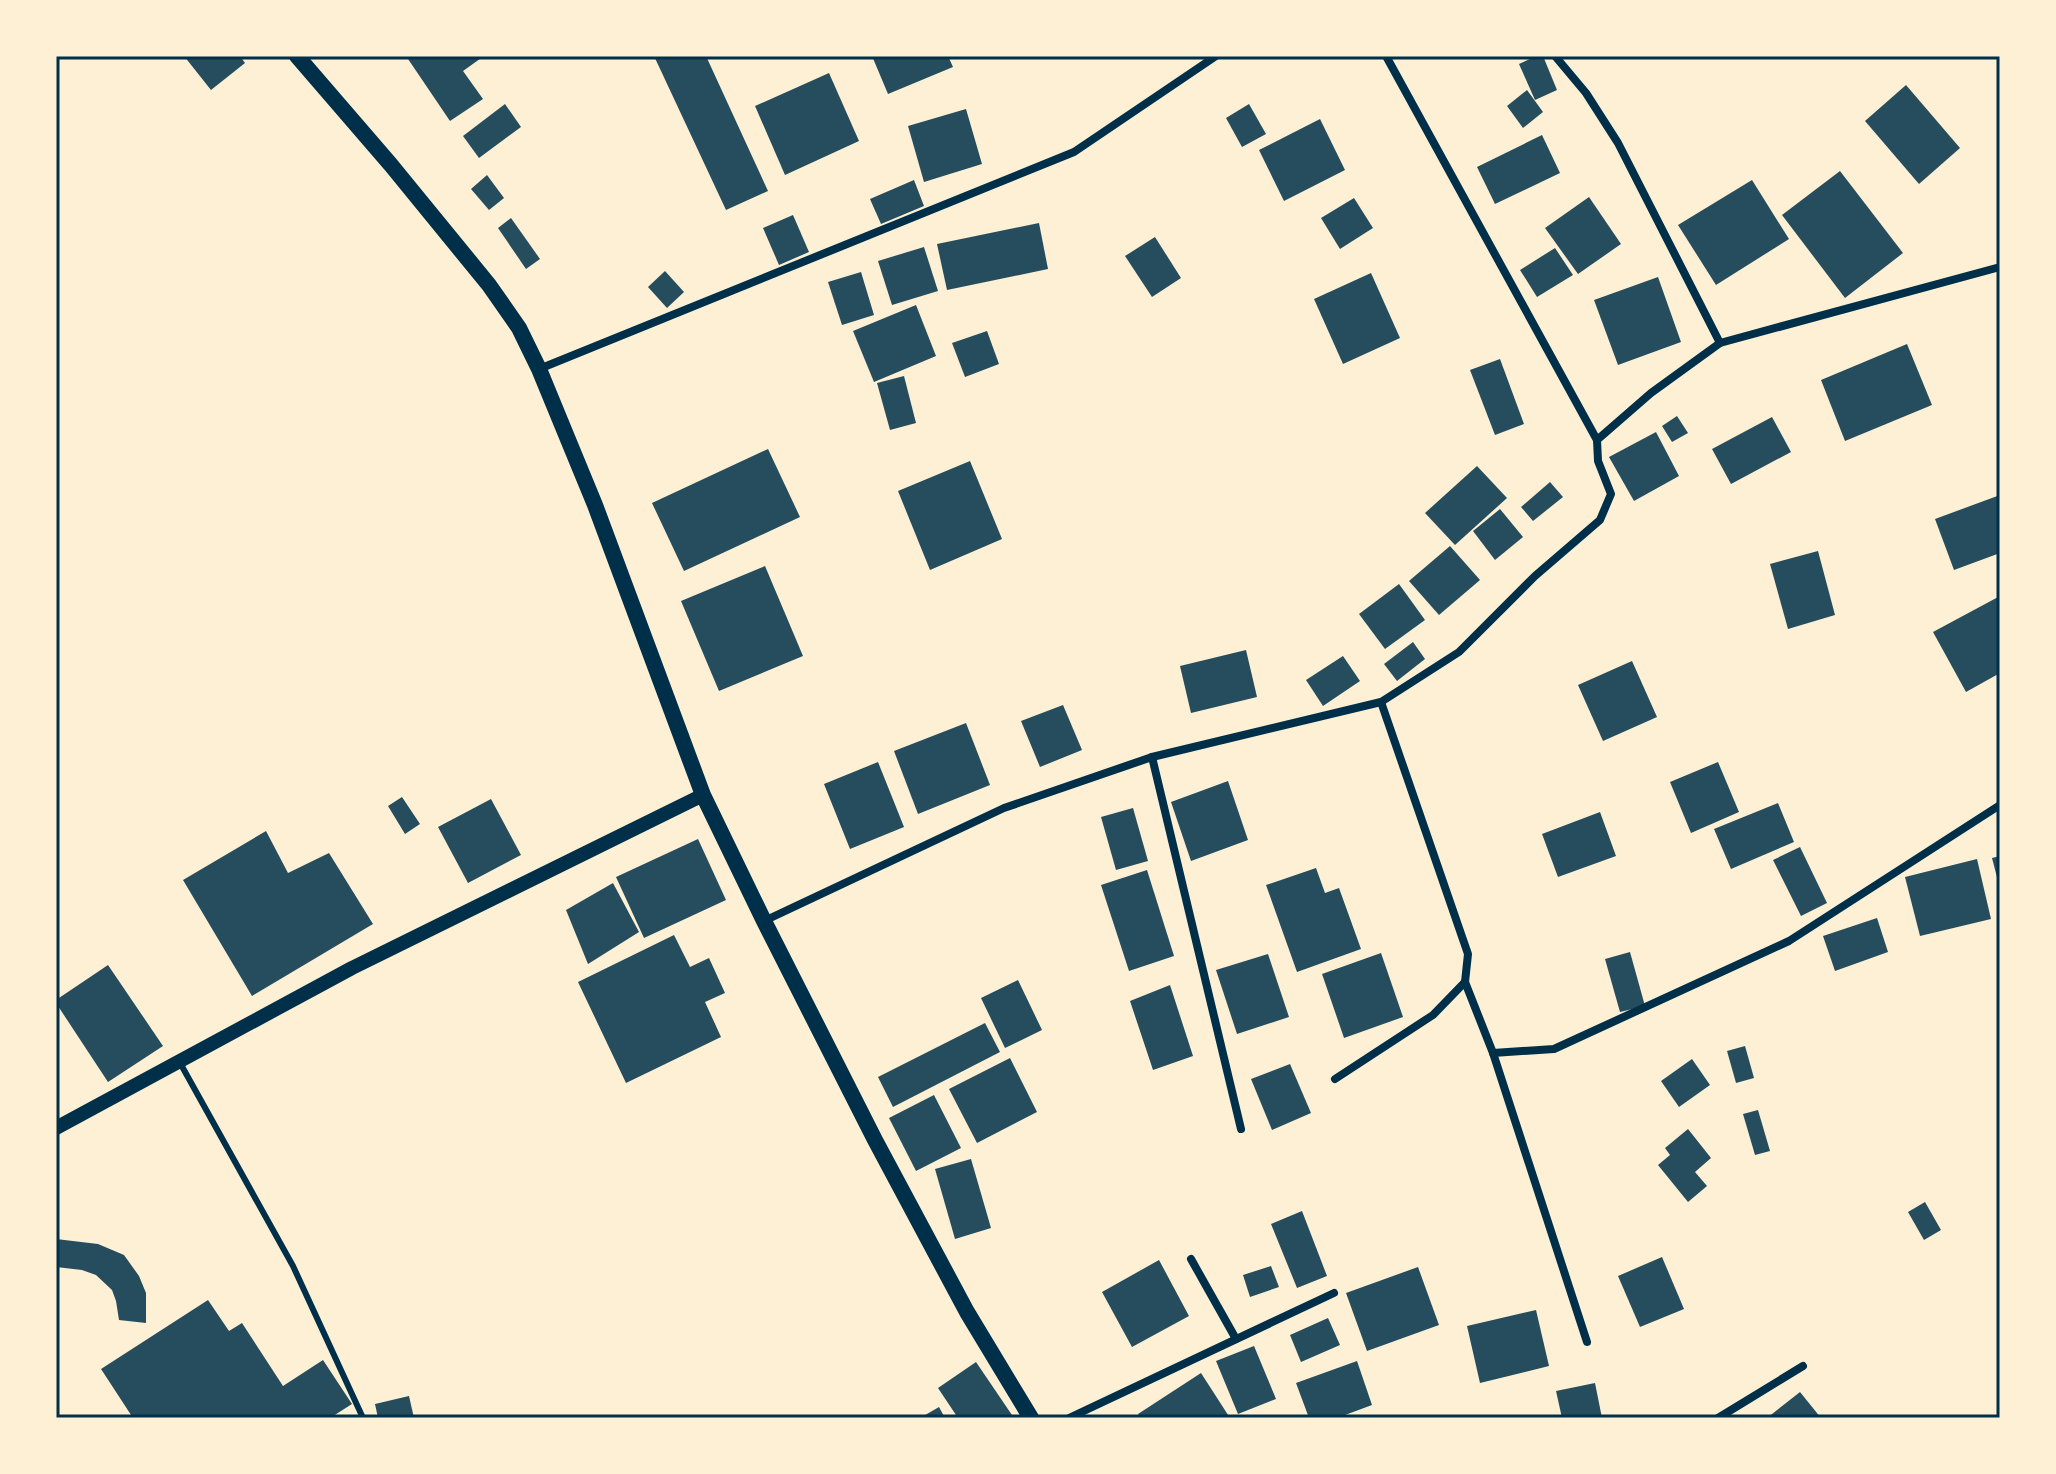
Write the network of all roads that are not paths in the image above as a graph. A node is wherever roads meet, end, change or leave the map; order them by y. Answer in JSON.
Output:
{"nodes":[{"id":1,"x":297,"y":56,"type":"edge"},
{"id":2,"x":1216,"y":56,"type":"edge"},
{"id":3,"x":1386,"y":56,"type":"edge"},
{"id":4,"x":1555,"y":56,"type":"edge"},
{"id":5,"x":2000,"y":267,"type":"edge"},
{"id":6,"x":1720,"y":343,"type":"junction"},
{"id":7,"x":539,"y":369,"type":"junction"},
{"id":8,"x":1597,"y":440,"type":"junction"},
{"id":9,"x":1381,"y":702,"type":"junction"},
{"id":10,"x":1152,"y":757,"type":"junction"},
{"id":11,"x":703,"y":795,"type":"junction"},
{"id":12,"x":2000,"y":805,"type":"edge"},
{"id":13,"x":764,"y":921,"type":"junction"},
{"id":14,"x":1465,"y":982,"type":"junction"},
{"id":15,"x":1493,"y":1053,"type":"junction"},
{"id":16,"x":179,"y":1061,"type":"junction"},
{"id":17,"x":1335,"y":1079,"type":"dead end"},
{"id":18,"x":56,"y":1128,"type":"edge"},
{"id":19,"x":1241,"y":1129,"type":"dead end"},
{"id":20,"x":1191,"y":1259,"type":"dead end"},
{"id":21,"x":1334,"y":1293,"type":"dead end"},
{"id":22,"x":1236,"y":1339,"type":"junction"},
{"id":23,"x":1587,"y":1342,"type":"dead end"},
{"id":24,"x":1803,"y":1366,"type":"dead end"},
{"id":25,"x":363,"y":1418,"type":"edge"},
{"id":26,"x":1031,"y":1418,"type":"edge"},
{"id":27,"x":1069,"y":1418,"type":"edge"},
{"id":28,"x":1718,"y":1418,"type":"edge"}],
"edges":[{"from":1,"to":7,"type":"main road"},
{"from":2,"to":7,"type":"street"},
{"from":3,"to":8,"type":"street"},
{"from":4,"to":6,"type":"street"},
{"from":5,"to":6,"type":"street"},
{"from":6,"to":8,"type":"street"},
{"from":7,"to":11,"type":"main road"},
{"from":8,"to":9,"type":"street"},
{"from":9,"to":10,"type":"street"},
{"from":9,"to":14,"type":"street"},
{"from":10,"to":13,"type":"street"},
{"from":10,"to":19,"type":"street"},
{"from":11,"to":13,"type":"main road"},
{"from":11,"to":16,"type":"street"},
{"from":12,"to":15,"type":"street"},
{"from":13,"to":26,"type":"main road"},
{"from":14,"to":15,"type":"street"},
{"from":14,"to":17,"type":"street"},
{"from":15,"to":23,"type":"street"},
{"from":16,"to":18,"type":"street"},
{"from":16,"to":25,"type":"lane"},
{"from":20,"to":22,"type":"street"},
{"from":21,"to":22,"type":"street"},
{"from":22,"to":27,"type":"street"},
{"from":24,"to":28,"type":"street"}]}
